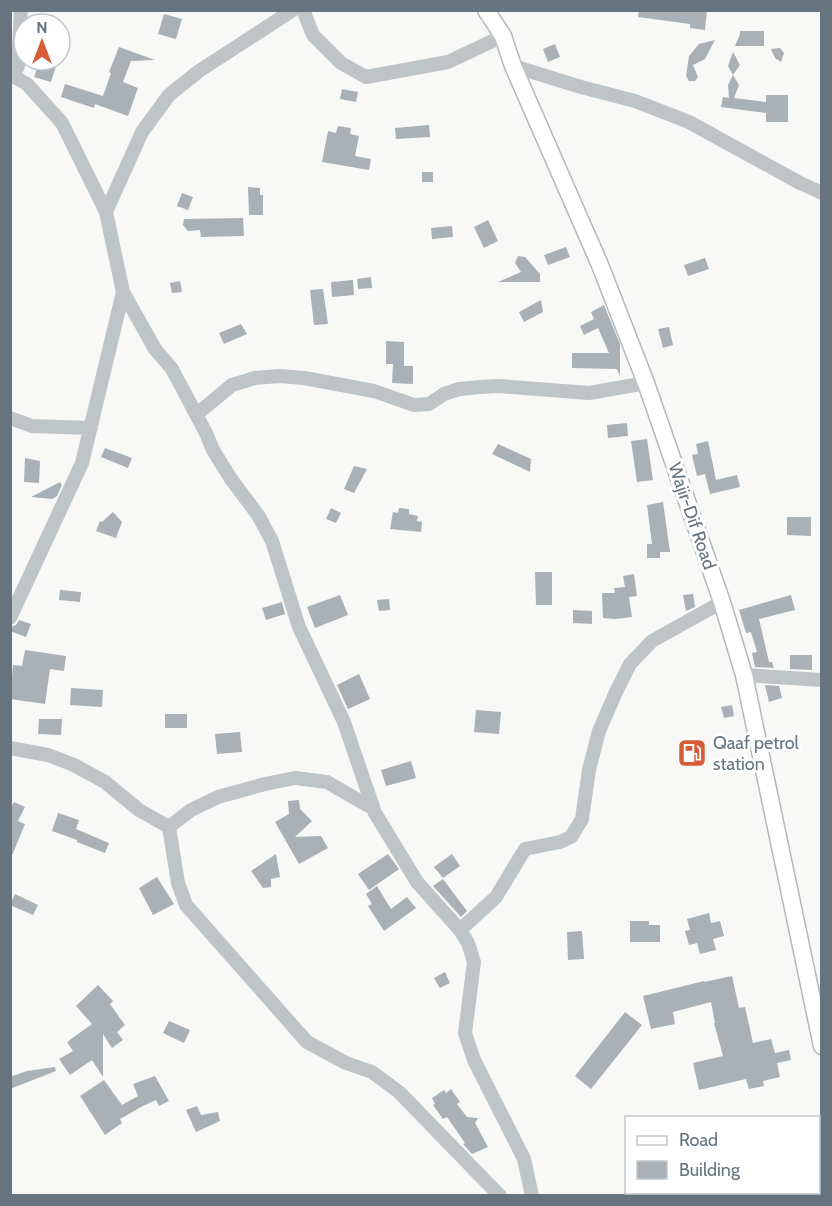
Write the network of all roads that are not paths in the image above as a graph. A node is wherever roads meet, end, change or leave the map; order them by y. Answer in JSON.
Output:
{"nodes":[{"id":1,"x":21,"y":10,"type":"edge"},
{"id":2,"x":293,"y":10,"type":"edge"},
{"id":3,"x":305,"y":10,"type":"edge"},
{"id":4,"x":486,"y":10,"type":"edge"},
{"id":5,"x":502,"y":36,"type":"junction"},
{"id":6,"x":513,"y":66,"type":"junction"},
{"id":7,"x":12,"y":75,"type":"edge"},
{"id":8,"x":822,"y":193,"type":"edge"},
{"id":9,"x":106,"y":212,"type":"junction"},
{"id":10,"x":123,"y":292,"type":"junction"},
{"id":11,"x":646,"y":383,"type":"junction"},
{"id":12,"x":197,"y":414,"type":"junction"},
{"id":13,"x":10,"y":418,"type":"edge"},
{"id":14,"x":91,"y":428,"type":"junction"},
{"id":15,"x":722,"y":602,"type":"junction"},
{"id":16,"x":10,"y":618,"type":"edge"},
{"id":17,"x":744,"y":675,"type":"junction"},
{"id":18,"x":822,"y":681,"type":"edge"},
{"id":19,"x":10,"y":748,"type":"edge"},
{"id":20,"x":374,"y":810,"type":"junction"},
{"id":21,"x":169,"y":827,"type":"junction"},
{"id":22,"x":460,"y":930,"type":"junction"},
{"id":23,"x":822,"y":1046,"type":"edge"},
{"id":24,"x":500,"y":1196,"type":"edge"},
{"id":25,"x":532,"y":1196,"type":"edge"}],
"edges":[{"from":1,"to":7,"type":"street"},
{"from":2,"to":9,"type":"street"},
{"from":3,"to":5,"type":"street"},
{"from":4,"to":5,"type":"main road","name":"Wajir-Dif Road"},
{"from":5,"to":6,"type":"main road","name":"Wajir-Dif Road"},
{"from":6,"to":8,"type":"street"},
{"from":6,"to":11,"type":"main road","name":"Wajir-Dif Road"},
{"from":7,"to":9,"type":"street"},
{"from":9,"to":10,"type":"street"},
{"from":10,"to":12,"type":"street"},
{"from":10,"to":14,"type":"street"},
{"from":11,"to":12,"type":"street"},
{"from":11,"to":15,"type":"main road","name":"Wajir-Dif Road"},
{"from":12,"to":20,"type":"street"},
{"from":13,"to":14,"type":"street"},
{"from":14,"to":16,"type":"street"},
{"from":15,"to":17,"type":"main road","name":"Wajir-Dif Road"},
{"from":15,"to":22,"type":"street"},
{"from":17,"to":18,"type":"street"},
{"from":17,"to":23,"type":"main road","name":"Wajir-Dif Road"},
{"from":19,"to":21,"type":"street"},
{"from":20,"to":21,"type":"street"},
{"from":20,"to":22,"type":"street"},
{"from":21,"to":24,"type":"street"},
{"from":22,"to":25,"type":"street"}]}
